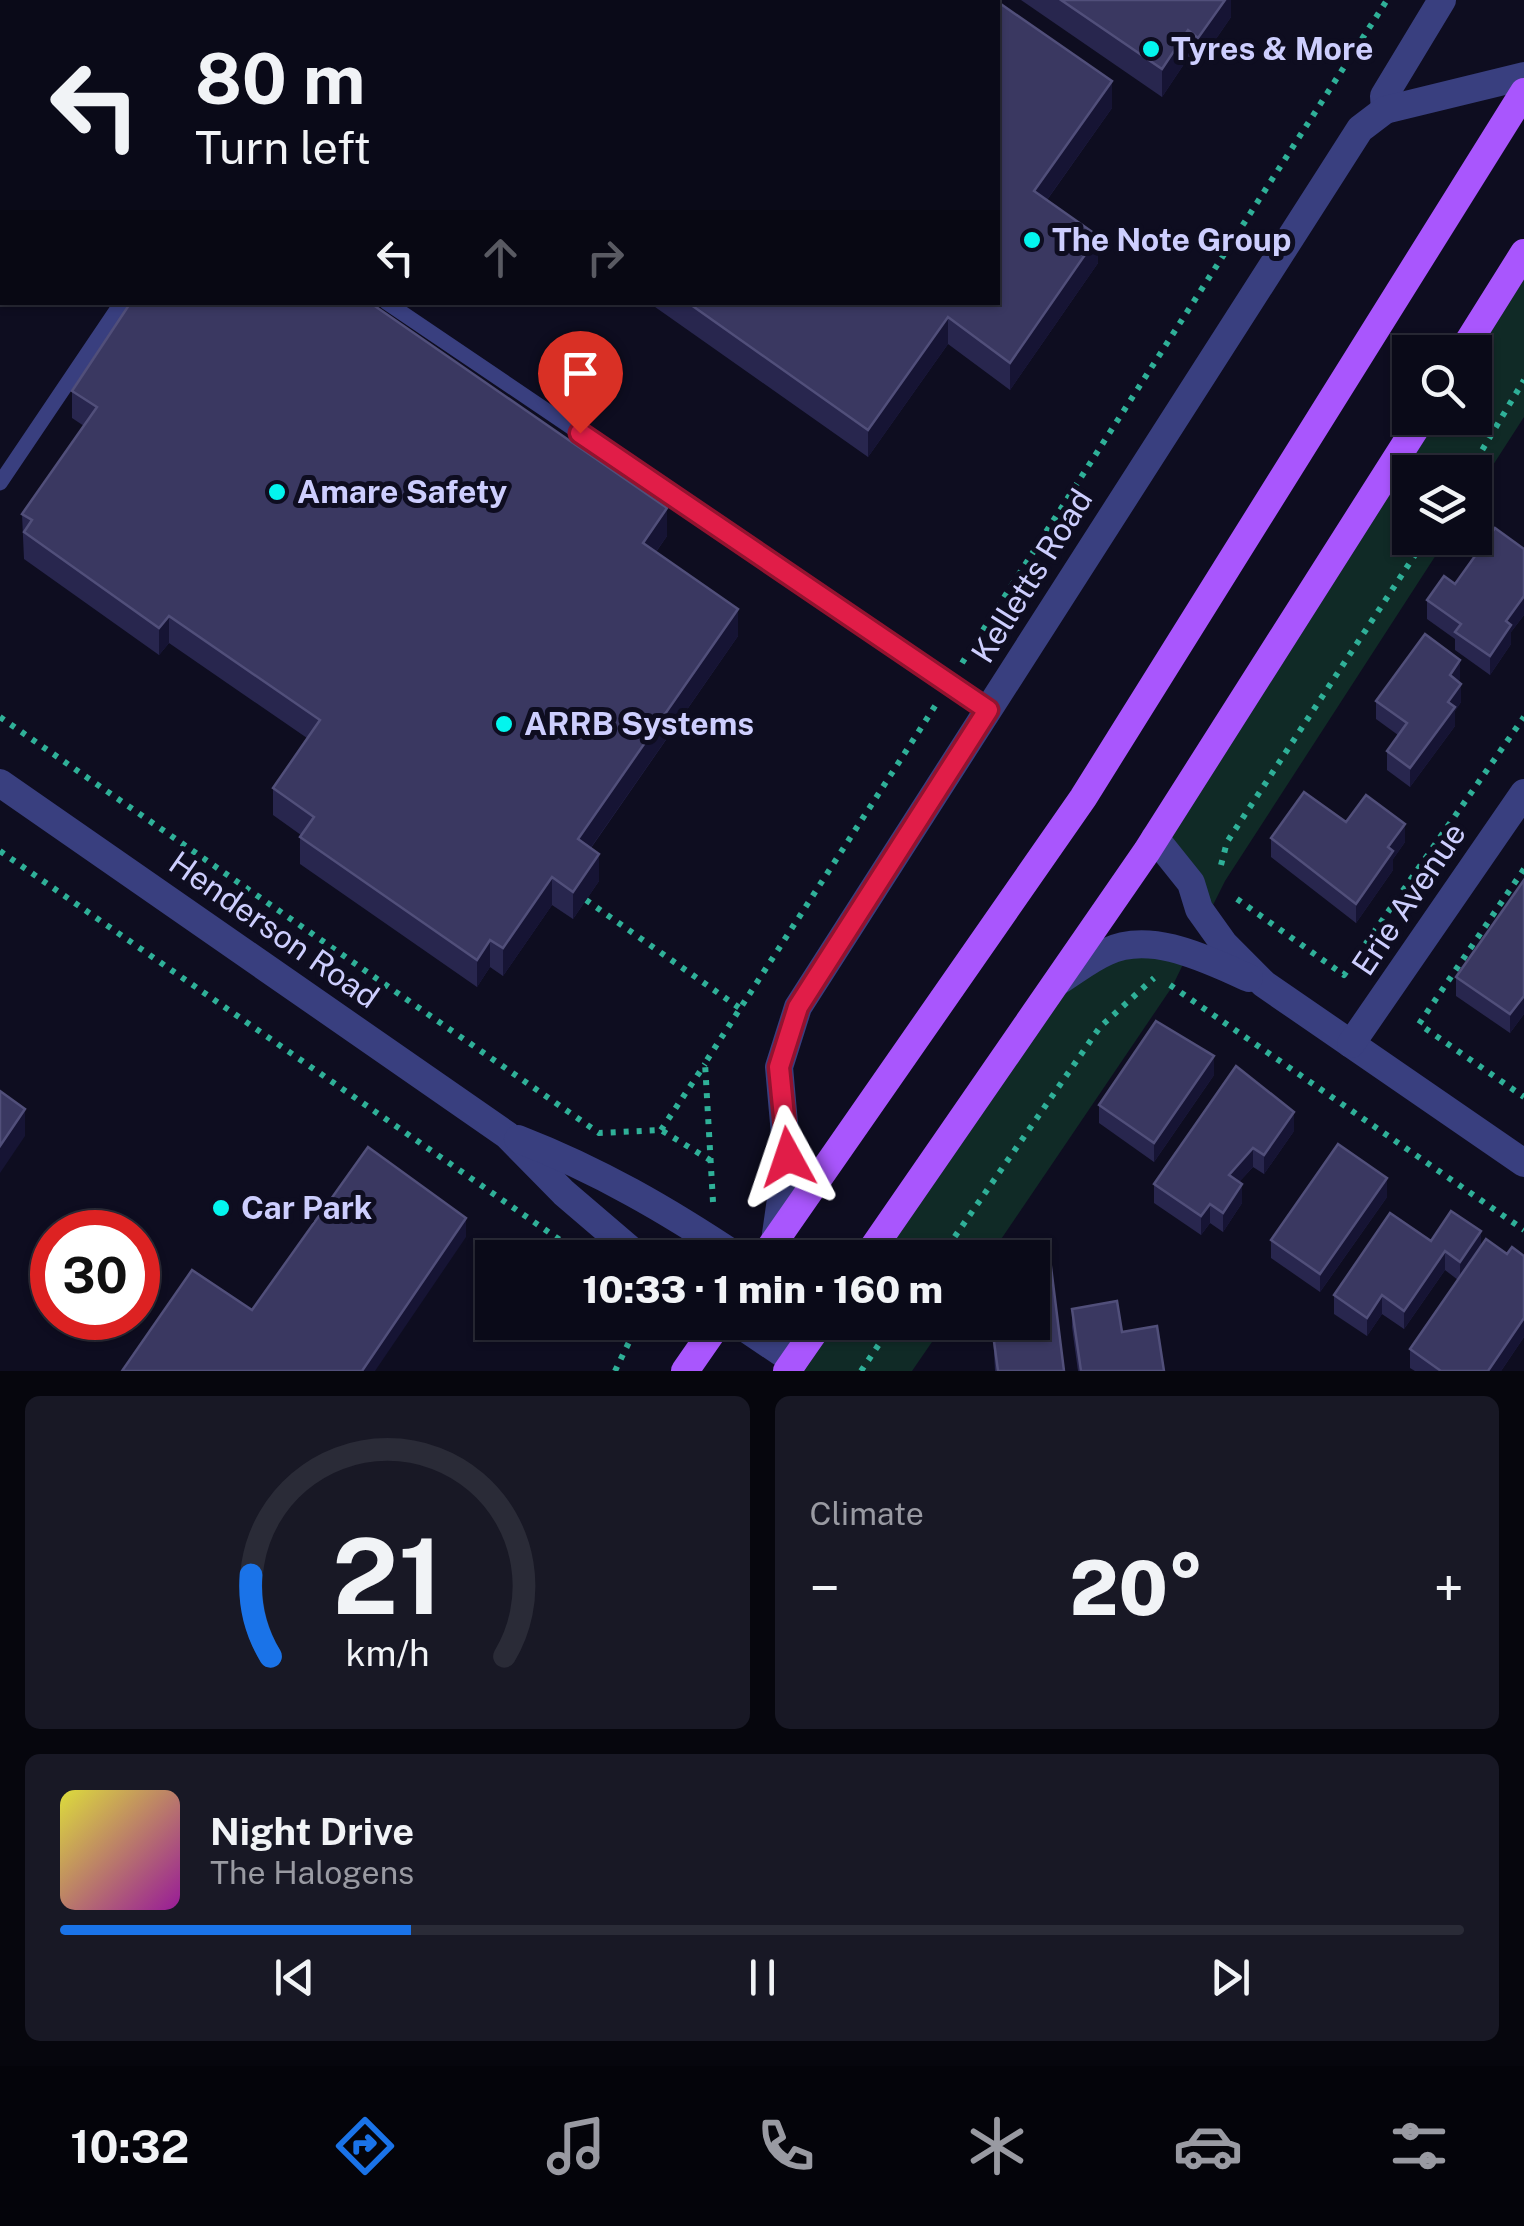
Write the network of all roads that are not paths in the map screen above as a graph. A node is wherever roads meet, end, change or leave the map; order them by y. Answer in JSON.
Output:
{"nodes":[{"id":1,"x":1442,"y":0,"type":"edge"},
{"id":2,"x":1524,"y":76,"type":"edge"},
{"id":3,"x":1524,"y":92,"type":"edge"},
{"id":4,"x":1385,"y":110,"type":"junction"},
{"id":5,"x":1524,"y":253,"type":"edge"},
{"id":6,"x":120,"y":305,"type":"edge"},
{"id":7,"x":390,"y":305,"type":"edge"},
{"id":8,"x":1473,"y":335,"type":"edge"},
{"id":9,"x":1411,"y":435,"type":"edge"},
{"id":10,"x":0,"y":483,"type":"edge"},
{"id":11,"x":988,"y":710,"type":"junction"},
{"id":12,"x":0,"y":783,"type":"edge"},
{"id":13,"x":1524,"y":792,"type":"edge"},
{"id":14,"x":1155,"y":838,"type":"junction"},
{"id":15,"x":1060,"y":981,"type":"junction"},
{"id":16,"x":1264,"y":984,"type":"junction"},
{"id":17,"x":1351,"y":1044,"type":"junction"},
{"id":18,"x":507,"y":1135,"type":"junction"},
{"id":19,"x":1524,"y":1163,"type":"edge"},
{"id":20,"x":619,"y":1240,"type":"edge"},
{"id":21,"x":712,"y":1240,"type":"edge"},
{"id":22,"x":771,"y":1240,"type":"edge"},
{"id":23,"x":776,"y":1240,"type":"edge"},
{"id":24,"x":879,"y":1240,"type":"edge"},
{"id":25,"x":706,"y":1340,"type":"edge"},
{"id":26,"x":758,"y":1340,"type":"edge"},
{"id":27,"x":808,"y":1340,"type":"edge"},
{"id":28,"x":790,"y":1366,"type":"edge"},
{"id":29,"x":684,"y":1371,"type":"edge"}],
"edges":[{"from":1,"to":4,"type":"street"},
{"from":2,"to":4,"type":"street"},
{"from":3,"to":23,"type":"main road","name":"Kelletts Road"},
{"from":4,"to":11,"type":"street","name":"Kelletts Road"},
{"from":5,"to":8,"type":"main road"},
{"from":6,"to":10,"type":"lane"},
{"from":7,"to":11,"type":"lane"},
{"from":9,"to":14,"type":"main road"},
{"from":11,"to":22,"type":"street","name":"Kelletts Road"},
{"from":12,"to":18,"type":"street","name":"Henderson Road"},
{"from":13,"to":17,"type":"street","name":"Erie Avenue"},
{"from":14,"to":15,"type":"main road"},
{"from":14,"to":16,"type":"street"},
{"from":15,"to":16,"type":"street"},
{"from":15,"to":24,"type":"main road"},
{"from":16,"to":17,"type":"street"},
{"from":17,"to":19,"type":"street"},
{"from":18,"to":20,"type":"street","name":"Henderson Road"},
{"from":18,"to":21,"type":"street","name":"Henderson Road"},
{"from":25,"to":29,"type":"main road"},
{"from":26,"to":28,"type":"street"},
{"from":27,"to":28,"type":"main road"}]}
